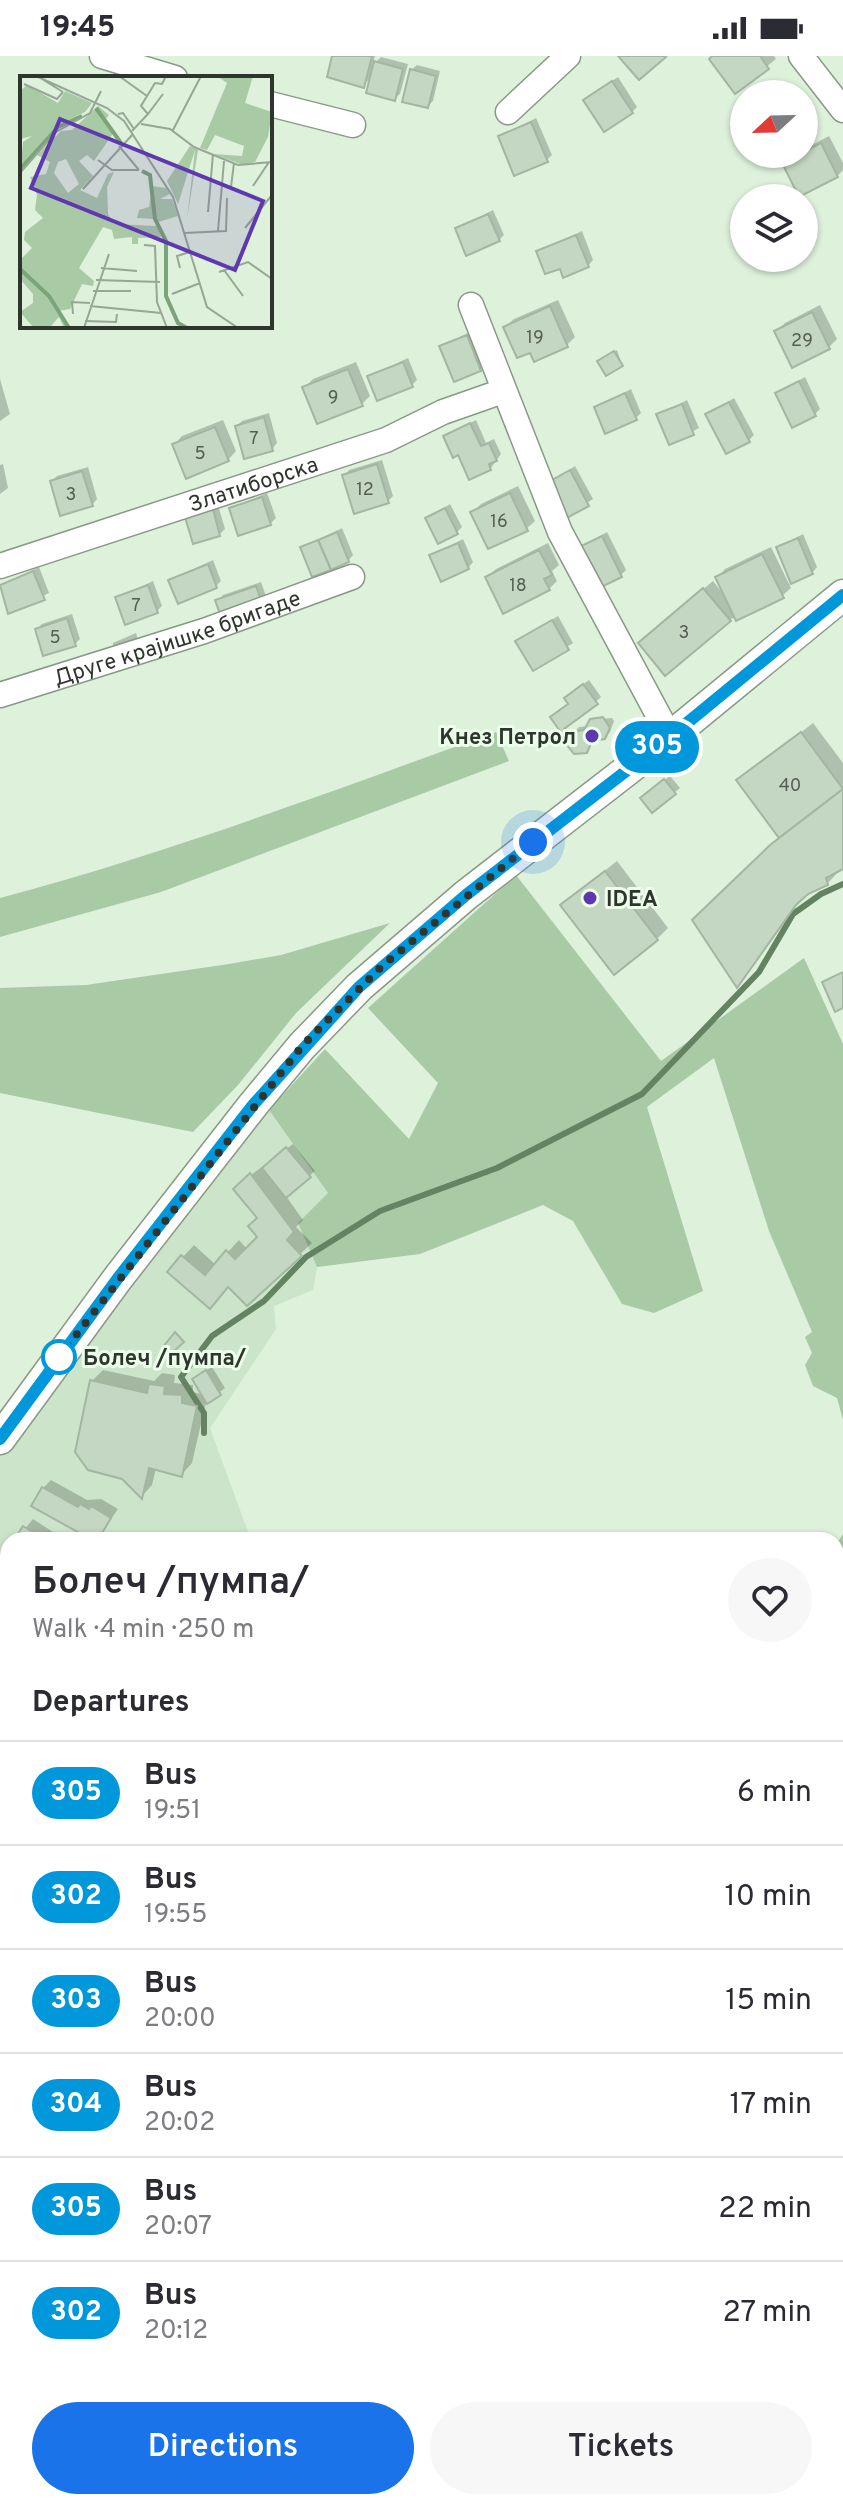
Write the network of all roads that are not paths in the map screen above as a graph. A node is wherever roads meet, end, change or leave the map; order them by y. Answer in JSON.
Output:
{"nodes":[{"id":1,"x":102,"y":56,"type":"edge"},
{"id":2,"x":568,"y":56,"type":"edge"},
{"id":3,"x":801,"y":56,"type":"edge"},
{"id":4,"x":168,"y":76,"type":"edge"},
{"id":5,"x":272,"y":105,"type":"edge"},
{"id":6,"x":843,"y":110,"type":"edge"},
{"id":7,"x":508,"y":112,"type":"dead end"},
{"id":8,"x":353,"y":125,"type":"dead end"},
{"id":9,"x":471,"y":305,"type":"dead end"},
{"id":10,"x":503,"y":391,"type":"junction"},
{"id":11,"x":0,"y":566,"type":"edge"},
{"id":12,"x":352,"y":577,"type":"dead end"},
{"id":13,"x":841,"y":600,"type":"edge"},
{"id":14,"x":0,"y":695,"type":"edge"},
{"id":15,"x":670,"y":737,"type":"junction"},
{"id":16,"x":0,"y":1439,"type":"edge"}],
"edges":[{"from":1,"to":4,"type":"street"},
{"from":2,"to":7,"type":"street"},
{"from":3,"to":6,"type":"street"},
{"from":5,"to":8,"type":"street"},
{"from":9,"to":10,"type":"street"},
{"from":10,"to":11,"type":"street","name":"Златиборска"},
{"from":10,"to":15,"type":"street"},
{"from":12,"to":14,"type":"street","name":"Друге крајишке бригаде"},
{"from":13,"to":15,"type":"main road"},
{"from":15,"to":16,"type":"main road"}]}
